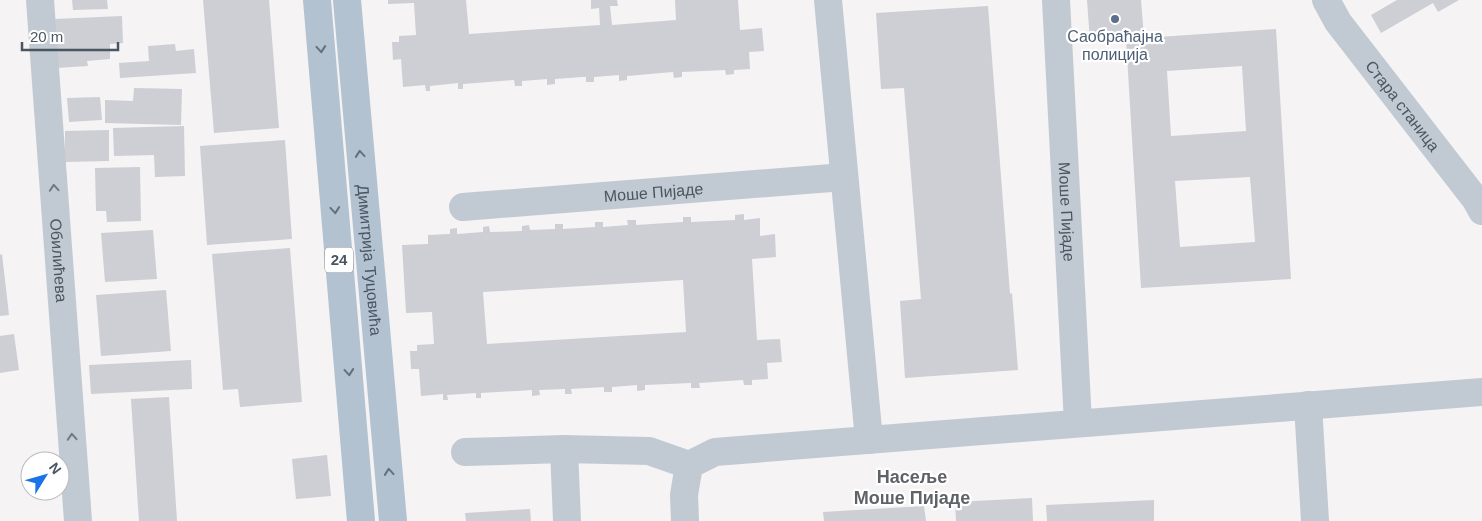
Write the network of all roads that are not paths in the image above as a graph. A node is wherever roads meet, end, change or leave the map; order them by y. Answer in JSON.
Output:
{"nodes":[{"id":1,"x":40,"y":0,"type":"edge"},
{"id":2,"x":317,"y":0,"type":"edge"},
{"id":3,"x":347,"y":0,"type":"edge"},
{"id":4,"x":828,"y":0,"type":"edge"},
{"id":5,"x":1056,"y":0,"type":"edge"},
{"id":6,"x":1326,"y":0,"type":"edge"},
{"id":7,"x":844,"y":177,"type":"junction"},
{"id":8,"x":462,"y":207,"type":"dead end"},
{"id":9,"x":1482,"y":211,"type":"edge"},
{"id":10,"x":1482,"y":392,"type":"edge"},
{"id":11,"x":1308,"y":405,"type":"junction"},
{"id":12,"x":1078,"y":423,"type":"junction"},
{"id":13,"x":869,"y":440,"type":"junction"},
{"id":14,"x":564,"y":450,"type":"junction"},
{"id":15,"x":465,"y":452,"type":"dead end"},
{"id":16,"x":689,"y":465,"type":"junction"},
{"id":17,"x":78,"y":521,"type":"edge"},
{"id":18,"x":361,"y":521,"type":"edge"},
{"id":19,"x":393,"y":521,"type":"edge"},
{"id":20,"x":567,"y":521,"type":"edge"},
{"id":21,"x":685,"y":521,"type":"edge"},
{"id":22,"x":1315,"y":521,"type":"edge"}],
"edges":[{"from":17,"to":1,"type":"street","name":"Обилићева","one_way":true},
{"from":2,"to":18,"type":"main road","name":"Димитрија Туцовића","number":"24","one_way":true},
{"from":19,"to":3,"type":"main road","name":"Димитрија Туцовића","number":"24","one_way":true},
{"from":4,"to":7,"type":"street"},
{"from":5,"to":12,"type":"street","name":"Моше Пијаде"},
{"from":6,"to":9,"type":"street","name":"Стара станица"},
{"from":7,"to":8,"type":"street","name":"Моше Пијаде"},
{"from":7,"to":13,"type":"street"},
{"from":10,"to":11,"type":"street"},
{"from":11,"to":12,"type":"street"},
{"from":11,"to":22,"type":"street"},
{"from":12,"to":13,"type":"street"},
{"from":13,"to":16,"type":"street"},
{"from":14,"to":15,"type":"street"},
{"from":14,"to":16,"type":"street"},
{"from":14,"to":20,"type":"street"},
{"from":16,"to":21,"type":"street"}]}
